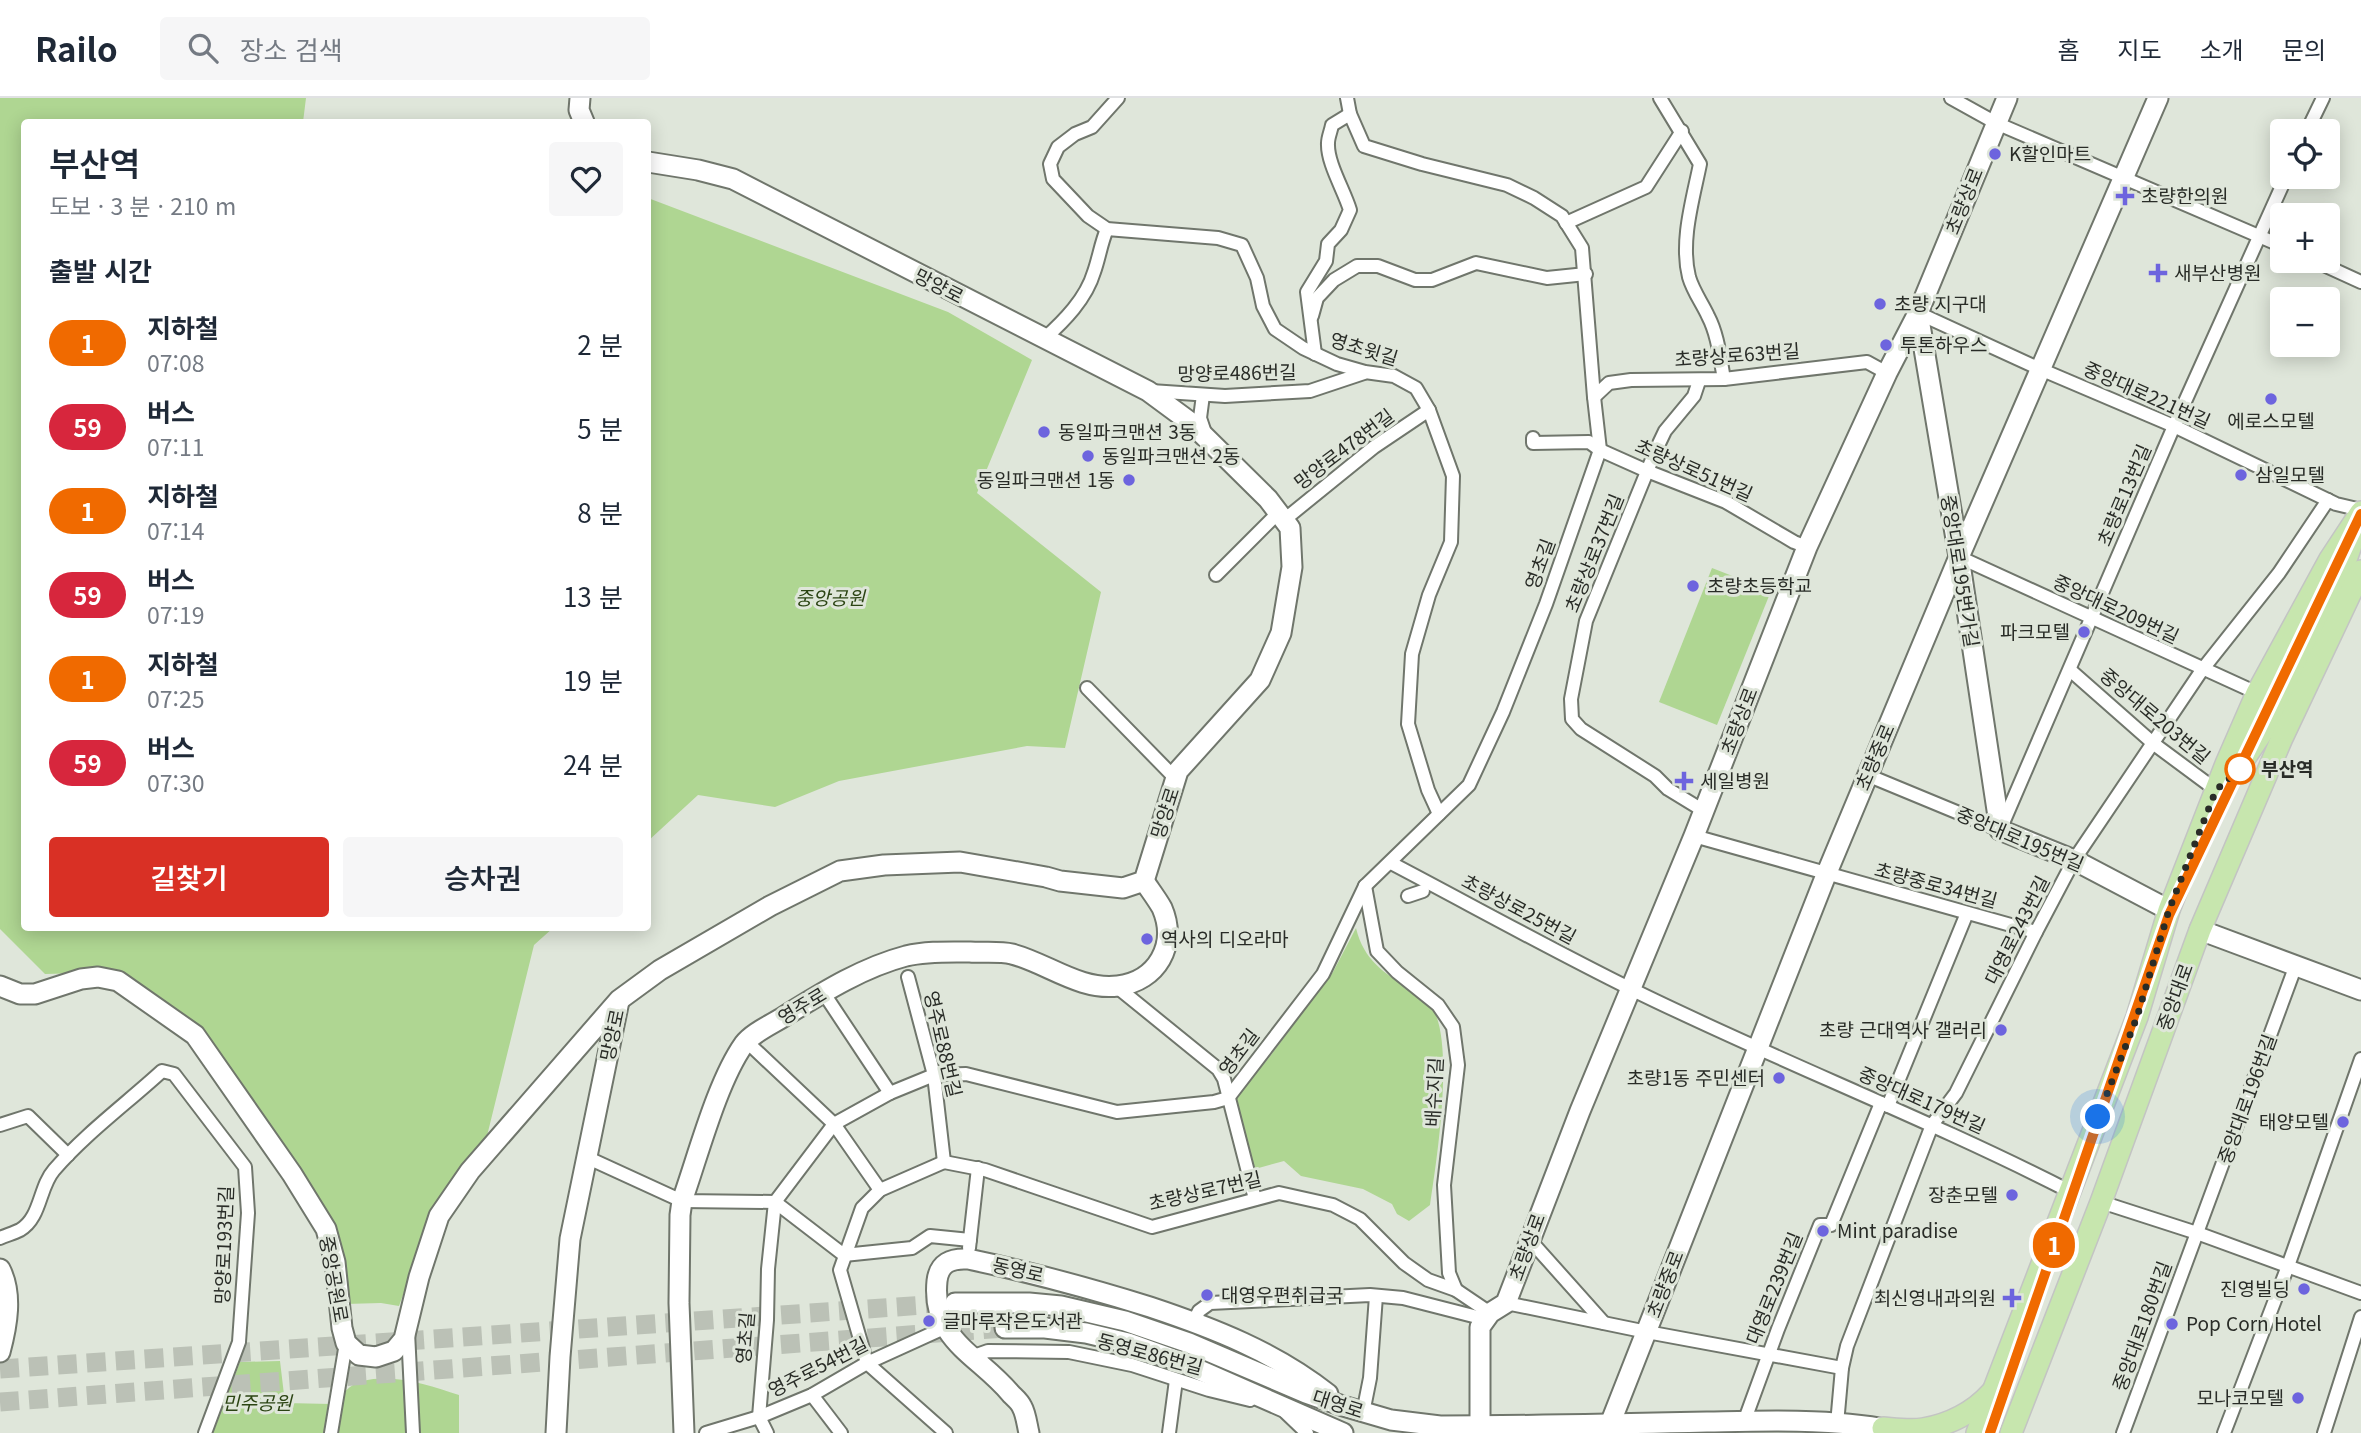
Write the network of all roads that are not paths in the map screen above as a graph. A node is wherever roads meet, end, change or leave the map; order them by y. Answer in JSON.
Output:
{"nodes":[{"id":1,"x":580,"y":98,"type":"edge"},
{"id":2,"x":1118,"y":98,"type":"edge"},
{"id":3,"x":1347,"y":98,"type":"edge"},
{"id":4,"x":1660,"y":98,"type":"edge"},
{"id":5,"x":1951,"y":98,"type":"edge"},
{"id":6,"x":2007,"y":98,"type":"edge"},
{"id":7,"x":2158,"y":98,"type":"edge"},
{"id":8,"x":2322,"y":98,"type":"edge"},
{"id":9,"x":1350,"y":114,"type":"junction"},
{"id":10,"x":583,"y":119,"type":"edge"},
{"id":11,"x":2312,"y":119,"type":"edge"},
{"id":12,"x":1996,"y":123,"type":"junction"},
{"id":13,"x":1682,"y":131,"type":"junction"},
{"id":14,"x":651,"y":162,"type":"edge"},
{"id":15,"x":2122,"y":177,"type":"junction"},
{"id":16,"x":2280,"y":189,"type":"edge"},
{"id":17,"x":1566,"y":223,"type":"junction"},
{"id":18,"x":1107,"y":229,"type":"junction"},
{"id":19,"x":2259,"y":235,"type":"junction"},
{"id":20,"x":2270,"y":240,"type":"edge"},
{"id":21,"x":2340,"y":272,"type":"edge"},
{"id":22,"x":1586,"y":274,"type":"junction"},
{"id":23,"x":2361,"y":282,"type":"edge"},
{"id":24,"x":1918,"y":313,"type":"junction"},
{"id":25,"x":1312,"y":317,"type":"junction"},
{"id":26,"x":1044,"y":339,"type":"junction"},
{"id":27,"x":1315,"y":354,"type":"junction"},
{"id":28,"x":2040,"y":369,"type":"junction"},
{"id":29,"x":1365,"y":372,"type":"junction"},
{"id":30,"x":1887,"y":373,"type":"junction"},
{"id":31,"x":1724,"y":379,"type":"junction"},
{"id":32,"x":1699,"y":381,"type":"junction"},
{"id":33,"x":1148,"y":391,"type":"junction"},
{"id":34,"x":1203,"y":395,"type":"junction"},
{"id":35,"x":1594,"y":397,"type":"junction"},
{"id":36,"x":1429,"y":410,"type":"junction"},
{"id":37,"x":2174,"y":426,"type":"junction"},
{"id":38,"x":1533,"y":438,"type":"dead end"},
{"id":39,"x":1206,"y":439,"type":"junction"},
{"id":40,"x":1600,"y":450,"type":"junction"},
{"id":41,"x":1647,"y":471,"type":"junction"},
{"id":42,"x":2328,"y":500,"type":"junction"},
{"id":43,"x":2361,"y":512,"type":"edge"},
{"id":44,"x":1281,"y":516,"type":"junction"},
{"id":45,"x":1807,"y":548,"type":"junction"},
{"id":46,"x":1959,"y":557,"type":"junction"},
{"id":47,"x":2361,"y":571,"type":"edge"},
{"id":48,"x":1216,"y":575,"type":"dead end"},
{"id":49,"x":2091,"y":619,"type":"junction"},
{"id":50,"x":2070,"y":670,"type":"junction"},
{"id":51,"x":2202,"y":670,"type":"junction"},
{"id":52,"x":1087,"y":688,"type":"dead end"},
{"id":53,"x":2257,"y":693,"type":"junction"},
{"id":54,"x":2154,"y":744,"type":"junction"},
{"id":55,"x":1867,"y":775,"type":"junction"},
{"id":56,"x":1176,"y":779,"type":"junction"},
{"id":57,"x":2216,"y":790,"type":"junction"},
{"id":58,"x":1704,"y":811,"type":"junction"},
{"id":59,"x":1439,"y":814,"type":"junction"},
{"id":60,"x":2000,"y":830,"type":"junction"},
{"id":61,"x":1694,"y":836,"type":"junction"},
{"id":62,"x":2074,"y":860,"type":"junction"},
{"id":63,"x":1391,"y":863,"type":"junction"},
{"id":64,"x":1826,"y":875,"type":"junction"},
{"id":65,"x":1144,"y":881,"type":"junction"},
{"id":66,"x":1365,"y":886,"type":"junction"},
{"id":67,"x":1423,"y":891,"type":"dead end"},
{"id":68,"x":1408,"y":896,"type":"dead end"},
{"id":69,"x":2169,"y":910,"type":"junction"},
{"id":70,"x":1968,"y":913,"type":"junction"},
{"id":71,"x":2200,"y":930,"type":"junction"},
{"id":72,"x":2036,"y":932,"type":"junction"},
{"id":73,"x":2296,"y":965,"type":"junction"},
{"id":74,"x":908,"y":977,"type":"dead end"},
{"id":75,"x":0,"y":986,"type":"edge"},
{"id":76,"x":1117,"y":987,"type":"junction"},
{"id":77,"x":1630,"y":989,"type":"junction"},
{"id":78,"x":2361,"y":990,"type":"edge"},
{"id":79,"x":823,"y":992,"type":"junction"},
{"id":80,"x":619,"y":1000,"type":"junction"},
{"id":81,"x":746,"y":1041,"type":"junction"},
{"id":82,"x":1758,"y":1048,"type":"junction"},
{"id":83,"x":2361,"y":1059,"type":"edge"},
{"id":84,"x":934,"y":1075,"type":"junction"},
{"id":85,"x":890,"y":1093,"type":"junction"},
{"id":86,"x":1228,"y":1098,"type":"junction"},
{"id":87,"x":1885,"y":1104,"type":"junction"},
{"id":88,"x":834,"y":1124,"type":"junction"},
{"id":89,"x":0,"y":1125,"type":"edge"},
{"id":90,"x":1932,"y":1125,"type":"junction"},
{"id":91,"x":68,"y":1156,"type":"junction"},
{"id":92,"x":586,"y":1157,"type":"junction"},
{"id":93,"x":944,"y":1162,"type":"junction"},
{"id":94,"x":978,"y":1168,"type":"junction"},
{"id":95,"x":880,"y":1190,"type":"junction"},
{"id":96,"x":2069,"y":1191,"type":"junction"},
{"id":97,"x":1255,"y":1199,"type":"junction"},
{"id":98,"x":682,"y":1201,"type":"junction"},
{"id":99,"x":775,"y":1202,"type":"junction"},
{"id":100,"x":2101,"y":1202,"type":"junction"},
{"id":101,"x":2197,"y":1233,"type":"junction"},
{"id":102,"x":0,"y":1238,"type":"edge"},
{"id":103,"x":1529,"y":1238,"type":"junction"},
{"id":104,"x":969,"y":1250,"type":"junction"},
{"id":105,"x":844,"y":1255,"type":"junction"},
{"id":106,"x":2288,"y":1266,"type":"junction"},
{"id":107,"x":0,"y":1269,"type":"edge"},
{"id":108,"x":1456,"y":1290,"type":"junction"},
{"id":109,"x":2361,"y":1293,"type":"edge"},
{"id":110,"x":1376,"y":1296,"type":"junction"},
{"id":111,"x":955,"y":1303,"type":"tunnel mouth"},
{"id":112,"x":1494,"y":1311,"type":"junction"},
{"id":113,"x":2361,"y":1317,"type":"edge"},
{"id":114,"x":1194,"y":1321,"type":"junction"},
{"id":115,"x":1604,"y":1323,"type":"junction"},
{"id":116,"x":408,"y":1328,"type":"junction"},
{"id":117,"x":944,"y":1328,"type":"junction"},
{"id":118,"x":1005,"y":1328,"type":"tunnel mouth"},
{"id":119,"x":1647,"y":1332,"type":"junction"},
{"id":120,"x":346,"y":1343,"type":"junction"},
{"id":121,"x":0,"y":1352,"type":"edge"},
{"id":122,"x":1768,"y":1355,"type":"junction"},
{"id":123,"x":971,"y":1357,"type":"junction"},
{"id":124,"x":867,"y":1363,"type":"junction"},
{"id":125,"x":1842,"y":1368,"type":"junction"},
{"id":126,"x":1282,"y":1373,"type":"junction"},
{"id":127,"x":1176,"y":1380,"type":"junction"},
{"id":128,"x":1995,"y":1389,"type":"junction"},
{"id":129,"x":812,"y":1395,"type":"junction"},
{"id":130,"x":1275,"y":1404,"type":"junction"},
{"id":131,"x":1343,"y":1406,"type":"joint"},
{"id":132,"x":1363,"y":1413,"type":"junction"},
{"id":133,"x":759,"y":1417,"type":"junction"},
{"id":134,"x":1744,"y":1422,"type":"junction"},
{"id":135,"x":1611,"y":1424,"type":"junction"},
{"id":136,"x":1837,"y":1424,"type":"junction"},
{"id":137,"x":2016,"y":1427,"type":"edge"},
{"id":138,"x":1482,"y":1430,"type":"edge"},
{"id":139,"x":1893,"y":1431,"type":"edge"},
{"id":140,"x":205,"y":1433,"type":"edge"},
{"id":141,"x":331,"y":1433,"type":"edge"},
{"id":142,"x":413,"y":1433,"type":"edge"},
{"id":143,"x":556,"y":1433,"type":"edge"},
{"id":144,"x":684,"y":1433,"type":"edge"},
{"id":145,"x":706,"y":1433,"type":"edge"},
{"id":146,"x":767,"y":1433,"type":"edge"},
{"id":147,"x":841,"y":1433,"type":"edge"},
{"id":148,"x":946,"y":1433,"type":"edge"},
{"id":149,"x":1029,"y":1433,"type":"edge"},
{"id":150,"x":1169,"y":1433,"type":"edge"},
{"id":151,"x":1307,"y":1433,"type":"edge"},
{"id":152,"x":1343,"y":1433,"type":"edge"},
{"id":153,"x":1978,"y":1433,"type":"edge"},
{"id":154,"x":2123,"y":1433,"type":"edge"},
{"id":155,"x":2224,"y":1433,"type":"edge"},
{"id":156,"x":2324,"y":1433,"type":"edge"}],
"edges":[{"from":1,"to":10,"type":"street"},
{"from":2,"to":18,"type":"street"},
{"from":3,"to":9,"type":"street","name":"영초길"},
{"from":4,"to":13,"type":"street"},
{"from":5,"to":12,"type":"street"},
{"from":6,"to":12,"type":"street","name":"초량상로"},
{"from":7,"to":15,"type":"street","name":"초량중로"},
{"from":8,"to":11,"type":"street"},
{"from":9,"to":17,"type":"street","name":"영초길"},
{"from":9,"to":25,"type":"street"},
{"from":12,"to":15,"type":"street"},
{"from":12,"to":24,"type":"street","name":"초량상로"},
{"from":13,"to":17,"type":"street"},
{"from":13,"to":31,"type":"street"},
{"from":14,"to":26,"type":"street","name":"망양로"},
{"from":15,"to":19,"type":"street"},
{"from":15,"to":28,"type":"street","name":"초량중로"},
{"from":16,"to":19,"type":"street","name":"초량로13번길"},
{"from":17,"to":22,"type":"street","name":"영초길"},
{"from":18,"to":26,"type":"street"},
{"from":18,"to":27,"type":"street","name":"영초윗길"},
{"from":19,"to":20,"type":"street"},
{"from":19,"to":37,"type":"street","name":"초량로13번길"},
{"from":21,"to":23,"type":"street"},
{"from":22,"to":25,"type":"street"},
{"from":22,"to":35,"type":"street","name":"영초길"},
{"from":24,"to":28,"type":"street","name":"중앙대로221번길"},
{"from":24,"to":30,"type":"street","name":"초량상로"},
{"from":24,"to":46,"type":"street","name":"중앙대로195번가길"},
{"from":25,"to":27,"type":"street"},
{"from":26,"to":33,"type":"street","name":"망양로"},
{"from":27,"to":29,"type":"street","name":"영초윗길"},
{"from":28,"to":37,"type":"street","name":"중앙대로221번길"},
{"from":28,"to":46,"type":"street","name":"초량중로"},
{"from":29,"to":34,"type":"street","name":"망양로486번길"},
{"from":29,"to":36,"type":"street","name":"영초윗길"},
{"from":30,"to":31,"type":"street","name":"초량상로63번길"},
{"from":30,"to":45,"type":"street","name":"초량상로"},
{"from":31,"to":32,"type":"street","name":"초량상로63번길"},
{"from":32,"to":35,"type":"street","name":"초량상로63번길"},
{"from":32,"to":41,"type":"street","name":"초량상로37번길"},
{"from":33,"to":34,"type":"street","name":"망양로486번길"},
{"from":33,"to":39,"type":"street","name":"망양로"},
{"from":34,"to":39,"type":"street"},
{"from":35,"to":40,"type":"street","name":"영초길"},
{"from":36,"to":44,"type":"street","name":"망양로478번길"},
{"from":36,"to":59,"type":"street","name":"영초윗길"},
{"from":37,"to":42,"type":"street","name":"중앙대로221번길"},
{"from":37,"to":49,"type":"street","name":"초량로13번길"},
{"from":38,"to":40,"type":"street","name":"초량상로51번길"},
{"from":39,"to":44,"type":"street","name":"망양로"},
{"from":40,"to":41,"type":"street","name":"초량상로51번길"},
{"from":40,"to":59,"type":"street","name":"영초길"},
{"from":41,"to":45,"type":"street","name":"초량상로51번길"},
{"from":41,"to":58,"type":"street","name":"초량상로37번길"},
{"from":42,"to":43,"type":"street","name":"중앙대로221번길"},
{"from":42,"to":51,"type":"street","name":"대영로243번길"},
{"from":43,"to":53,"type":"main road","name":"중앙대로"},
{"from":43,"to":57,"type":"main road","name":"중앙대로"},
{"from":44,"to":48,"type":"street","name":"망양로478번길"},
{"from":44,"to":56,"type":"street","name":"망양로"},
{"from":45,"to":58,"type":"street","name":"초량상로"},
{"from":46,"to":49,"type":"street","name":"중앙대로209번길"},
{"from":46,"to":55,"type":"street","name":"초량중로"},
{"from":46,"to":60,"type":"street","name":"중앙대로195번가길"},
{"from":47,"to":71,"type":"main road","name":"중앙대로"},
{"from":49,"to":50,"type":"street","name":"초량로13번길"},
{"from":49,"to":51,"type":"street","name":"중앙대로209번길"},
{"from":50,"to":54,"type":"street","name":"중앙대로203번길"},
{"from":50,"to":60,"type":"street","name":"초량로13번길"},
{"from":51,"to":53,"type":"street","name":"중앙대로209번길"},
{"from":51,"to":54,"type":"street","name":"대영로243번길"},
{"from":52,"to":56,"type":"street"},
{"from":53,"to":57,"type":"main road","name":"중앙대로"},
{"from":54,"to":57,"type":"street","name":"중앙대로203번길"},
{"from":54,"to":62,"type":"street","name":"대영로243번길"},
{"from":55,"to":60,"type":"street","name":"중앙대로195번길"},
{"from":55,"to":64,"type":"street","name":"초량중로"},
{"from":56,"to":65,"type":"street","name":"망양로"},
{"from":57,"to":69,"type":"main road","name":"중앙대로"},
{"from":58,"to":61,"type":"street","name":"초량상로"},
{"from":59,"to":63,"type":"street","name":"영초길"},
{"from":60,"to":62,"type":"street","name":"중앙대로195번길"},
{"from":61,"to":64,"type":"street","name":"초량중로34번길"},
{"from":61,"to":77,"type":"street","name":"초량상로"},
{"from":62,"to":69,"type":"street","name":"중앙대로195번길"},
{"from":62,"to":72,"type":"street","name":"대영로243번길"},
{"from":63,"to":66,"type":"street","name":"영초길"},
{"from":63,"to":77,"type":"street","name":"초량상로25번길"},
{"from":64,"to":70,"type":"street","name":"초량중로34번길"},
{"from":64,"to":82,"type":"street","name":"초량중로"},
{"from":65,"to":76,"type":"street"},
{"from":65,"to":80,"type":"street","name":"망양로"},
{"from":66,"to":86,"type":"street","name":"영초길"},
{"from":66,"to":108,"type":"street","name":"배수지길"},
{"from":67,"to":68,"type":"street"},
{"from":69,"to":96,"type":"main road","name":"중앙대로"},
{"from":70,"to":72,"type":"street","name":"초량중로34번길"},
{"from":70,"to":87,"type":"street"},
{"from":71,"to":73,"type":"street"},
{"from":71,"to":100,"type":"main road","name":"중앙대로"},
{"from":72,"to":90,"type":"street","name":"대영로243번길"},
{"from":73,"to":78,"type":"street"},
{"from":73,"to":101,"type":"street","name":"중앙대로196번길"},
{"from":74,"to":84,"type":"street","name":"영주로88번길"},
{"from":75,"to":120,"type":"street","name":"중앙공원로"},
{"from":76,"to":79,"type":"street","name":"영주로"},
{"from":76,"to":86,"type":"street","name":"영초길"},
{"from":77,"to":82,"type":"street","name":"초량상로25번길"},
{"from":77,"to":103,"type":"street","name":"초량상로"},
{"from":79,"to":81,"type":"street","name":"영주로"},
{"from":79,"to":85,"type":"street"},
{"from":80,"to":92,"type":"street","name":"망양로"},
{"from":80,"to":116,"type":"street","name":"중앙공원로"},
{"from":81,"to":88,"type":"street"},
{"from":81,"to":98,"type":"street","name":"영주로"},
{"from":82,"to":87,"type":"street","name":"중앙대로179번길"},
{"from":82,"to":119,"type":"street","name":"초량중로"},
{"from":83,"to":106,"type":"street"},
{"from":84,"to":85,"type":"street","name":"영초길"},
{"from":84,"to":86,"type":"street","name":"영초길"},
{"from":84,"to":93,"type":"street","name":"영주로88번길"},
{"from":85,"to":88,"type":"street","name":"영초길"},
{"from":86,"to":97,"type":"street"},
{"from":87,"to":90,"type":"street","name":"중앙대로179번길"},
{"from":87,"to":122,"type":"street","name":"대영로239번길"},
{"from":88,"to":95,"type":"street"},
{"from":88,"to":99,"type":"street","name":"영초길"},
{"from":89,"to":91,"type":"street"},
{"from":90,"to":96,"type":"street","name":"중앙대로179번길"},
{"from":90,"to":125,"type":"street","name":"대영로243번길"},
{"from":91,"to":102,"type":"street","name":"망양로193번길"},
{"from":91,"to":140,"type":"street","name":"망양로193번길"},
{"from":92,"to":98,"type":"street"},
{"from":92,"to":143,"type":"street","name":"망양로"},
{"from":93,"to":94,"type":"street","name":"초량상로7번길"},
{"from":93,"to":95,"type":"street"},
{"from":94,"to":97,"type":"street","name":"초량상로7번길"},
{"from":94,"to":104,"type":"street"},
{"from":95,"to":105,"type":"street"},
{"from":96,"to":128,"type":"main road","name":"중앙대로"},
{"from":97,"to":108,"type":"street","name":"초량상로7번길"},
{"from":98,"to":99,"type":"street"},
{"from":98,"to":144,"type":"street","name":"영주로"},
{"from":99,"to":105,"type":"street"},
{"from":99,"to":133,"type":"street","name":"영초길"},
{"from":100,"to":101,"type":"street"},
{"from":100,"to":137,"type":"main road","name":"중앙대로"},
{"from":101,"to":106,"type":"street"},
{"from":101,"to":154,"type":"street","name":"중앙대로180번길"},
{"from":103,"to":112,"type":"street","name":"초량상로"},
{"from":103,"to":115,"type":"street"},
{"from":104,"to":105,"type":"street"},
{"from":104,"to":114,"type":"street","name":"동영로"},
{"from":104,"to":117,"type":"street","name":"동영로"},
{"from":105,"to":124,"type":"street"},
{"from":106,"to":109,"type":"street"},
{"from":106,"to":155,"type":"street"},
{"from":107,"to":121,"type":"street"},
{"from":108,"to":112,"type":"street","name":"초량상로7번길"},
{"from":110,"to":112,"type":"street"},
{"from":110,"to":114,"type":"street"},
{"from":110,"to":132,"type":"street"},
{"from":111,"to":126,"type":"street"},
{"from":112,"to":115,"type":"street"},
{"from":112,"to":138,"type":"street","name":"초량상로"},
{"from":113,"to":156,"type":"street"},
{"from":114,"to":126,"type":"street","name":"동영로"},
{"from":115,"to":119,"type":"street"},
{"from":116,"to":120,"type":"street","name":"중앙공원로"},
{"from":116,"to":142,"type":"street"},
{"from":117,"to":123,"type":"street"},
{"from":117,"to":124,"type":"street","name":"영주로54번길"},
{"from":118,"to":130,"type":"street","name":"대영로"},
{"from":119,"to":122,"type":"street"},
{"from":119,"to":135,"type":"street","name":"초량중로"},
{"from":120,"to":141,"type":"street"},
{"from":122,"to":125,"type":"street"},
{"from":122,"to":134,"type":"street","name":"대영로239번길"},
{"from":123,"to":127,"type":"street","name":"동영로86번길"},
{"from":123,"to":149,"type":"street"},
{"from":124,"to":129,"type":"street","name":"영주로54번길"},
{"from":124,"to":148,"type":"street"},
{"from":125,"to":136,"type":"street","name":"대영로243번길"},
{"from":126,"to":131,"type":"street","name":"동영로"},
{"from":127,"to":130,"type":"street","name":"동영로86번길"},
{"from":127,"to":150,"type":"street"},
{"from":128,"to":139,"type":"main road"},
{"from":128,"to":153,"type":"main road","name":"중앙대로"},
{"from":129,"to":133,"type":"street","name":"영주로54번길"},
{"from":129,"to":147,"type":"street"},
{"from":130,"to":151,"type":"street"},
{"from":130,"to":152,"type":"street","name":"대영로"},
{"from":131,"to":132,"type":"street","name":"대영로"},
{"from":132,"to":138,"type":"street","name":"대영로"},
{"from":133,"to":145,"type":"street","name":"영주로54번길"},
{"from":133,"to":146,"type":"street"},
{"from":134,"to":135,"type":"street","name":"대영로"},
{"from":134,"to":136,"type":"street","name":"대영로"},
{"from":135,"to":138,"type":"street","name":"대영로"},
{"from":136,"to":139,"type":"street","name":"대영로"}]}
